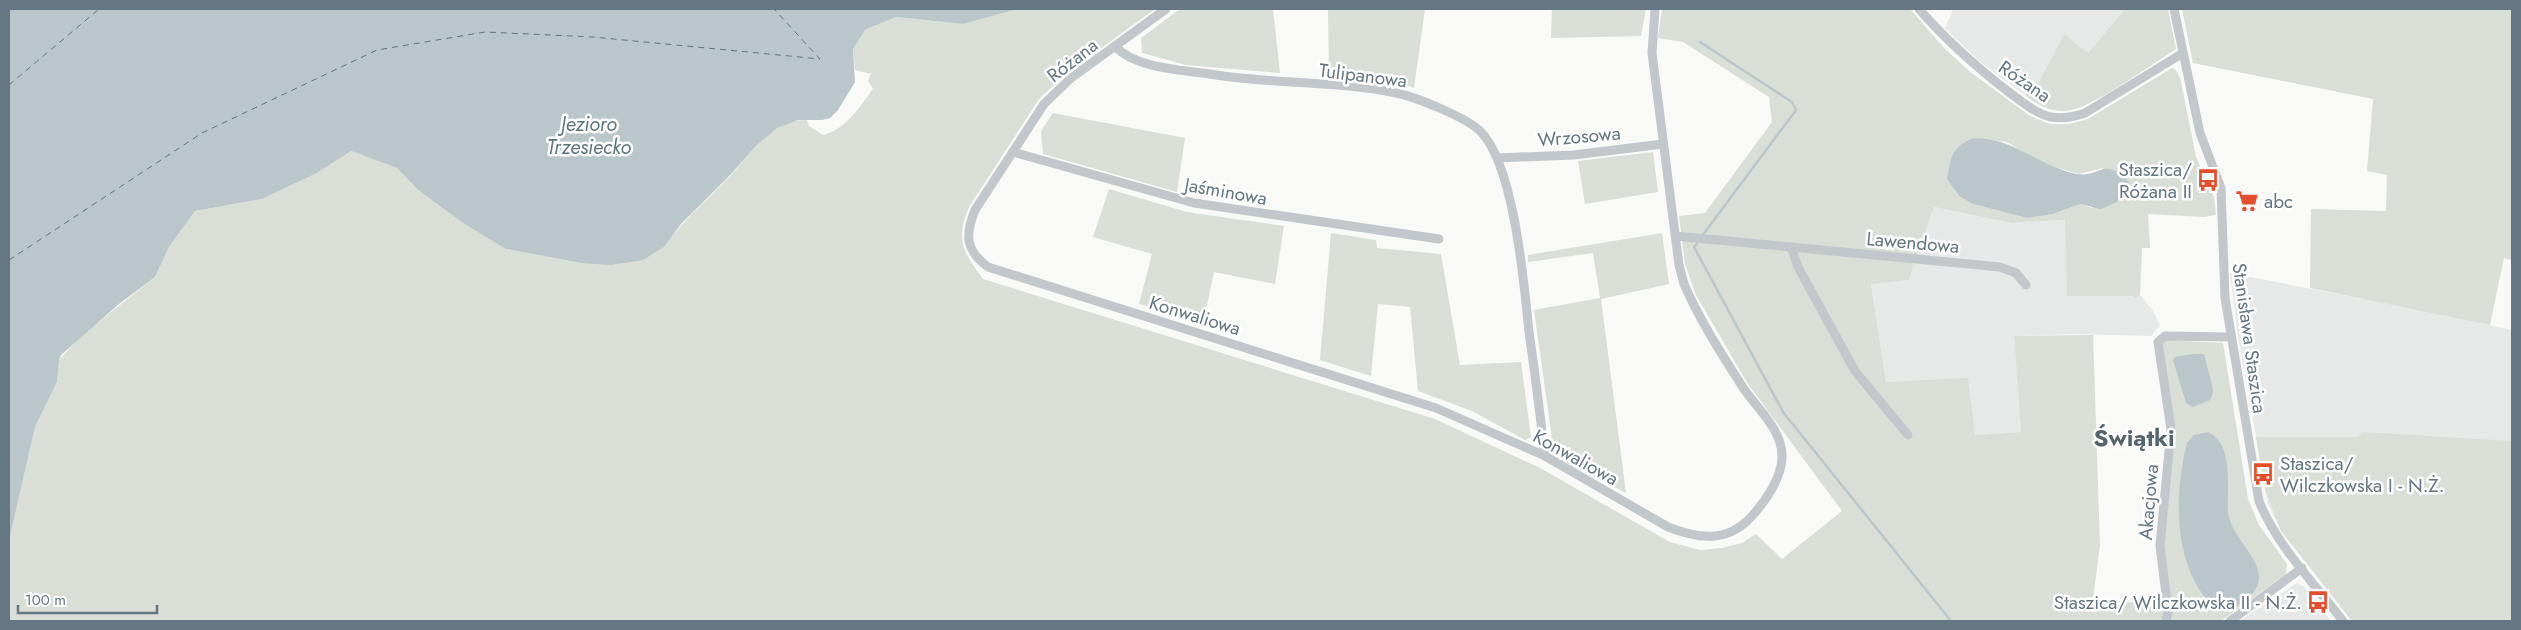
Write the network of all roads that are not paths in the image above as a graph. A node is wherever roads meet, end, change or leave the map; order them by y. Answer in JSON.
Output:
{"nodes":[{"id":1,"x":1166,"y":9,"type":"edge"},
{"id":2,"x":1655,"y":9,"type":"edge"},
{"id":3,"x":1919,"y":9,"type":"edge"},
{"id":4,"x":2174,"y":9,"type":"edge"},
{"id":5,"x":1116,"y":47,"type":"junction"},
{"id":6,"x":2183,"y":53,"type":"junction"},
{"id":7,"x":1663,"y":144,"type":"junction"},
{"id":8,"x":1013,"y":152,"type":"junction"},
{"id":9,"x":1497,"y":158,"type":"junction"},
{"id":10,"x":1675,"y":236,"type":"junction"},
{"id":11,"x":1439,"y":239,"type":"dead end"},
{"id":12,"x":1790,"y":247,"type":"junction"},
{"id":13,"x":2026,"y":285,"type":"dead end"},
{"id":14,"x":2230,"y":337,"type":"junction"},
{"id":15,"x":1908,"y":434,"type":"dead end"},
{"id":16,"x":1545,"y":456,"type":"junction"},
{"id":17,"x":2302,"y":568,"type":"junction"},
{"id":18,"x":2166,"y":621,"type":"edge"},
{"id":19,"x":2230,"y":621,"type":"edge"},
{"id":20,"x":2343,"y":621,"type":"edge"}],
"edges":[{"from":1,"to":5,"type":"street","name":"Różana"},
{"from":2,"to":7,"type":"street","name":"Konwaliowa"},
{"from":3,"to":6,"type":"street","name":"Różana"},
{"from":4,"to":6,"type":"street","name":"Stanisława Staszica"},
{"from":5,"to":8,"type":"street","name":"Różana"},
{"from":5,"to":9,"type":"street","name":"Tulipanowa"},
{"from":6,"to":14,"type":"street","name":"Stanisława Staszica"},
{"from":7,"to":9,"type":"street","name":"Wrzosowa"},
{"from":7,"to":10,"type":"street","name":"Konwaliowa"},
{"from":8,"to":11,"type":"street","name":"Jaśminowa"},
{"from":8,"to":16,"type":"street","name":"Konwaliowa"},
{"from":9,"to":16,"type":"street","name":"Tulipanowa"},
{"from":10,"to":12,"type":"street","name":"Lawendowa"},
{"from":10,"to":16,"type":"street","name":"Konwaliowa"},
{"from":12,"to":13,"type":"street","name":"Lawendowa"},
{"from":12,"to":15,"type":"street"},
{"from":14,"to":17,"type":"street","name":"Stanisława Staszica"},
{"from":14,"to":18,"type":"street","name":"Akacjowa"},
{"from":17,"to":19,"type":"street"},
{"from":17,"to":20,"type":"street","name":"Stanisława Staszica"}]}
